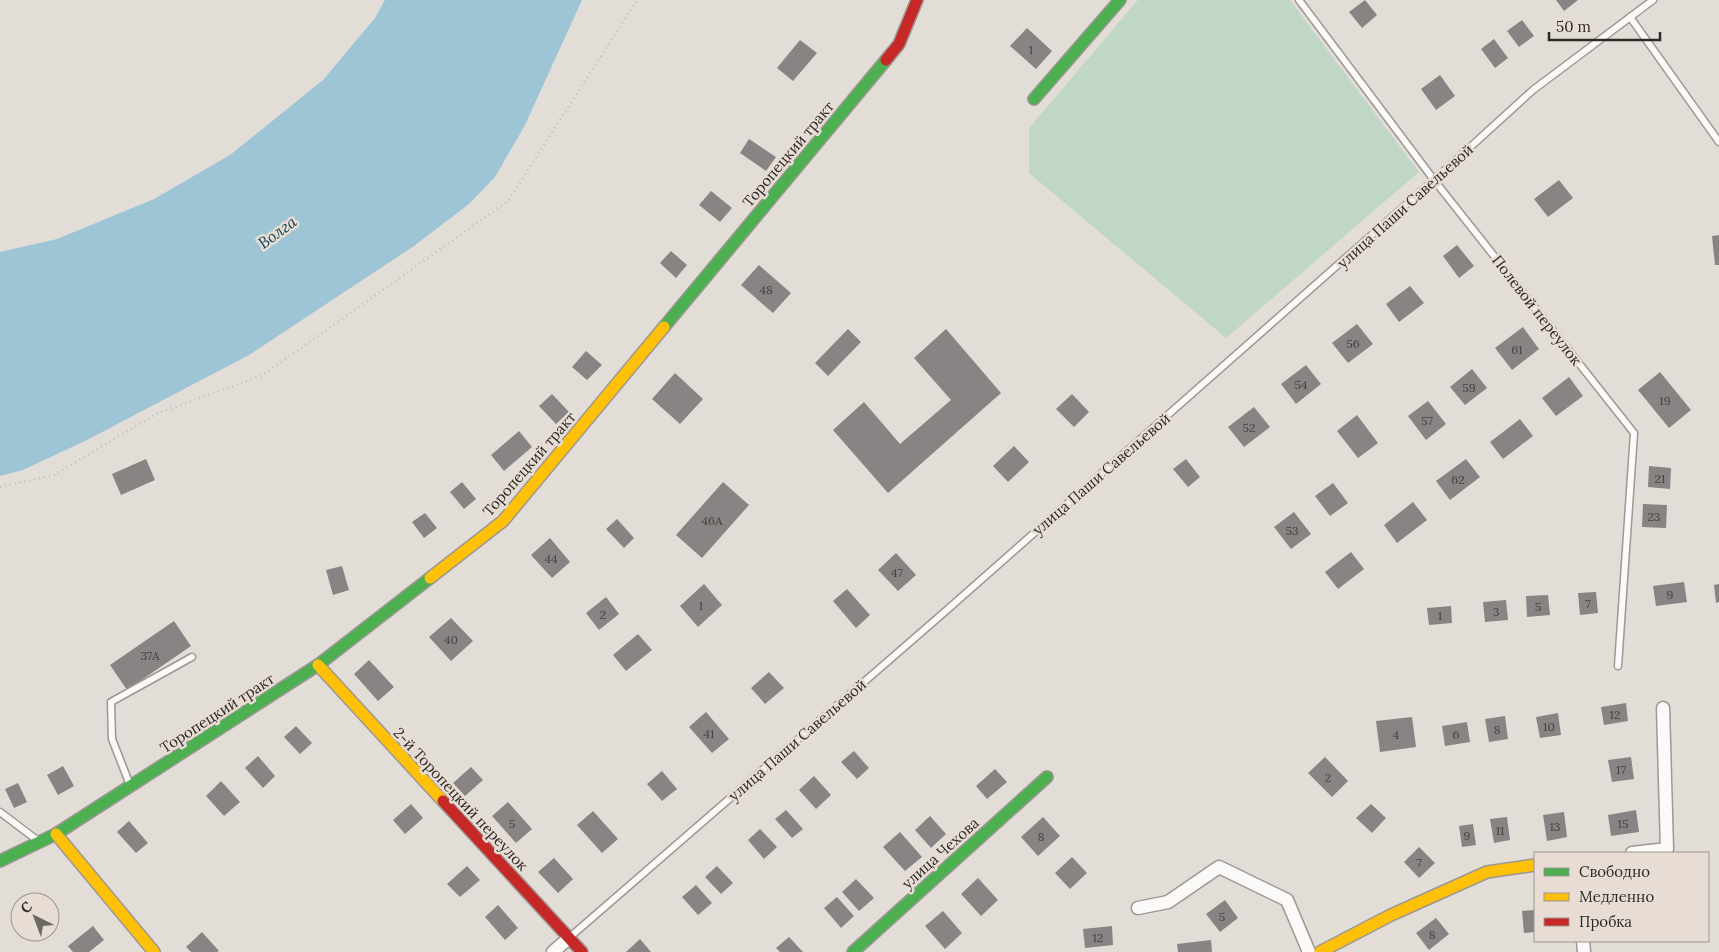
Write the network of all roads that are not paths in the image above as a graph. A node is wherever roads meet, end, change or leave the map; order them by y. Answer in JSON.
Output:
{"nodes":[{"id":1,"x":917,"y":0,"type":"edge"},
{"id":2,"x":1120,"y":0,"type":"edge"},
{"id":3,"x":1299,"y":0,"type":"edge"},
{"id":4,"x":1653,"y":0,"type":"edge"},
{"id":5,"x":1630,"y":17,"type":"junction"},
{"id":6,"x":1034,"y":99,"type":"dead end"},
{"id":7,"x":1719,"y":142,"type":"edge"},
{"id":8,"x":1434,"y":180,"type":"junction"},
{"id":9,"x":192,"y":657,"type":"dead end"},
{"id":10,"x":318,"y":665,"type":"junction"},
{"id":11,"x":1618,"y":666,"type":"dead end"},
{"id":12,"x":1663,"y":708,"type":"dead end"},
{"id":13,"x":1047,"y":777,"type":"dead end"},
{"id":14,"x":130,"y":786,"type":"junction"},
{"id":15,"x":0,"y":812,"type":"edge"},
{"id":16,"x":56,"y":834,"type":"junction"},
{"id":17,"x":40,"y":842,"type":"junction"},
{"id":18,"x":1641,"y":852,"type":"edge"},
{"id":19,"x":0,"y":861,"type":"edge"},
{"id":20,"x":1534,"y":866,"type":"edge"},
{"id":21,"x":1138,"y":908,"type":"dead end"},
{"id":22,"x":569,"y":938,"type":"junction"},
{"id":23,"x":154,"y":952,"type":"edge"},
{"id":24,"x":553,"y":952,"type":"edge"},
{"id":25,"x":582,"y":952,"type":"edge"},
{"id":26,"x":853,"y":952,"type":"edge"},
{"id":27,"x":1309,"y":952,"type":"edge"},
{"id":28,"x":1320,"y":952,"type":"edge"}],
"edges":[{"from":1,"to":10,"type":"main road","name":"Торопецкий тракт"},
{"from":2,"to":6,"type":"main road"},
{"from":3,"to":8,"type":"lane","name":"Полевой переулок"},
{"from":4,"to":5,"type":"lane","name":"улица Паши Савельевой"},
{"from":5,"to":7,"type":"lane"},
{"from":5,"to":8,"type":"lane","name":"улица Паши Савельевой"},
{"from":8,"to":11,"type":"lane","name":"Полевой переулок"},
{"from":8,"to":22,"type":"lane","name":"улица Паши Савельевой"},
{"from":9,"to":14,"type":"lane"},
{"from":10,"to":14,"type":"main road","name":"Торопецкий тракт"},
{"from":10,"to":22,"type":"main road","name":"2-й Торопецкий переулок"},
{"from":12,"to":18,"type":"street"},
{"from":13,"to":26,"type":"main road","name":"улица Чехова"},
{"from":14,"to":16,"type":"main road","name":"Торопецкий тракт"},
{"from":15,"to":17,"type":"lane"},
{"from":16,"to":17,"type":"main road","name":"Торопецкий тракт"},
{"from":16,"to":23,"type":"main road"},
{"from":17,"to":19,"type":"main road","name":"Торопецкий тракт"},
{"from":20,"to":28,"type":"main road"},
{"from":21,"to":27,"type":"street"},
{"from":22,"to":24,"type":"street","name":"улица Паши Савельевой"},
{"from":22,"to":25,"type":"main road","name":"2-й Торопецкий переулок"}]}
